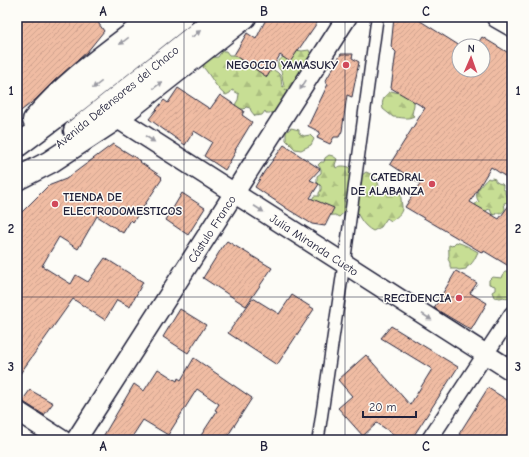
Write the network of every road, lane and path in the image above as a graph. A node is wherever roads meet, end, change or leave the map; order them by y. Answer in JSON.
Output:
{"nodes":[{"id":1,"x":154,"y":17,"type":"edge"},
{"id":2,"x":182,"y":17,"type":"edge"},
{"id":3,"x":218,"y":17,"type":"edge"},
{"id":4,"x":245,"y":17,"type":"edge"},
{"id":5,"x":347,"y":17,"type":"edge"},
{"id":6,"x":376,"y":17,"type":"edge"},
{"id":7,"x":498,"y":17,"type":"edge"},
{"id":8,"x":512,"y":25,"type":"edge"},
{"id":9,"x":117,"y":118,"type":"junction"},
{"id":10,"x":17,"y":142,"type":"edge"},
{"id":11,"x":17,"y":146,"type":"edge"},
{"id":12,"x":17,"y":178,"type":"edge"},
{"id":13,"x":234,"y":193,"type":"junction"},
{"id":14,"x":344,"y":264,"type":"junction"},
{"id":15,"x":512,"y":314,"type":"edge"},
{"id":16,"x":485,"y":354,"type":"junction"},
{"id":17,"x":512,"y":371,"type":"edge"},
{"id":18,"x":17,"y":411,"type":"edge"},
{"id":19,"x":62,"y":440,"type":"edge"},
{"id":20,"x":76,"y":440,"type":"edge"},
{"id":21,"x":318,"y":440,"type":"edge"},
{"id":22,"x":429,"y":440,"type":"edge"}],
"edges":[{"from":1,"to":10,"type":"highway","one_way":true},
{"from":2,"to":11,"type":"highway","name":"Avenida Defensores del Chaco","one_way":true},
{"from":12,"to":3,"type":"highway","name":"Avenida Defensores del Chaco","one_way":true},
{"from":9,"to":4,"type":"highway","one_way":true},
{"from":5,"to":13,"type":"street","name":"Cástulo Franco","one_way":true},
{"from":6,"to":14,"type":"street"},
{"from":7,"to":8,"type":"highway"},
{"from":9,"to":12,"type":"highway"},
{"from":9,"to":13,"type":"street","name":"Julia Miranda Cueto","one_way":true},
{"from":13,"to":14,"type":"street","name":"Julia Miranda Cueto","one_way":true},
{"from":13,"to":20,"type":"street","name":"Cástulo Franco"},
{"from":14,"to":16,"type":"street","name":"Julia Miranda Cueto","one_way":true},
{"from":14,"to":21,"type":"street"},
{"from":15,"to":16,"type":"street"},
{"from":16,"to":17,"type":"street","name":"Julia Miranda Cueto"},
{"from":16,"to":22,"type":"street"},
{"from":18,"to":19,"type":"street"}]}
